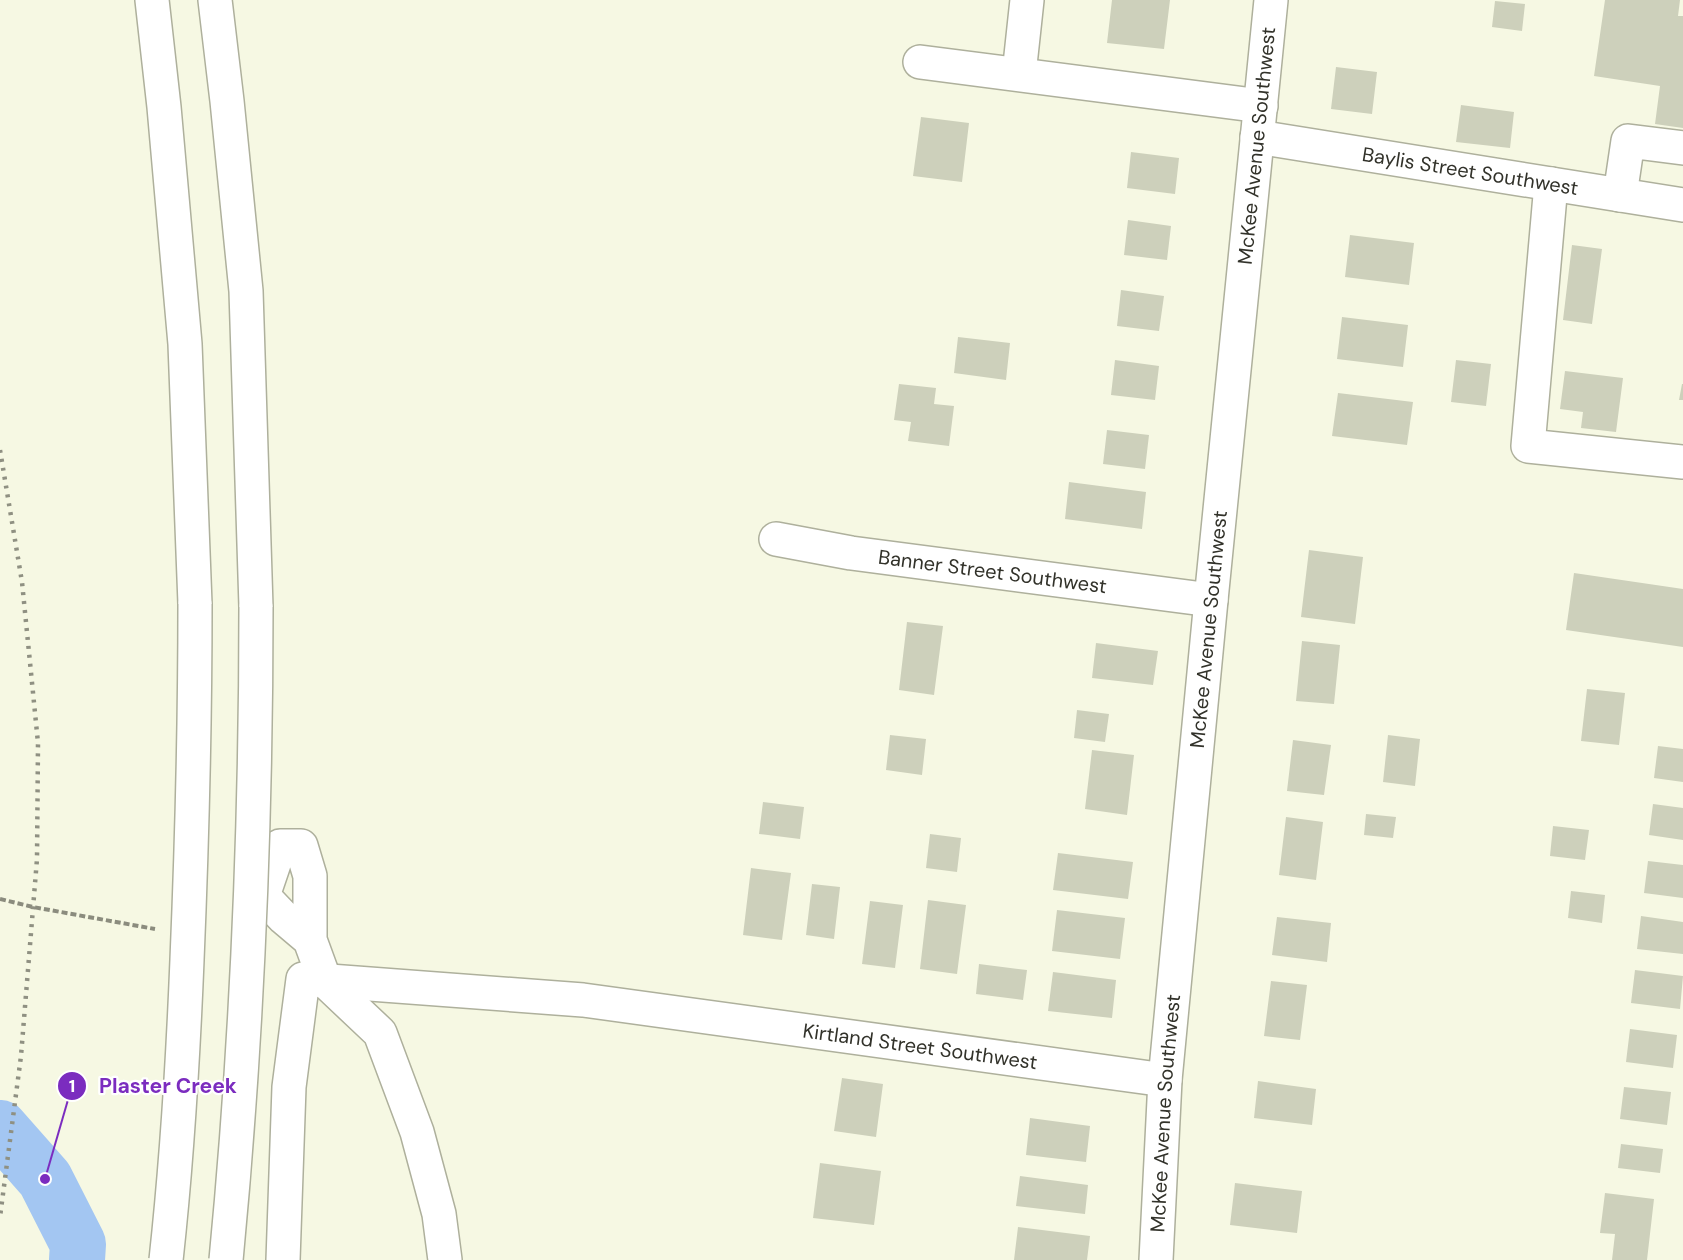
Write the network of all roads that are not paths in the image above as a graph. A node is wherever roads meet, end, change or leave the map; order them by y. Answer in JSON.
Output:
{"nodes":[{"id":1,"x":152,"y":0,"type":"edge"},
{"id":2,"x":215,"y":0,"type":"edge"},
{"id":3,"x":1027,"y":0,"type":"edge"},
{"id":4,"x":1271,"y":0,"type":"edge"},
{"id":5,"x":920,"y":62,"type":"dead end"},
{"id":6,"x":1019,"y":74,"type":"junction"},
{"id":7,"x":1259,"y":122,"type":"junction"},
{"id":8,"x":1683,"y":148,"type":"edge"},
{"id":9,"x":1551,"y":184,"type":"junction"},
{"id":10,"x":1620,"y":195,"type":"junction"},
{"id":11,"x":1683,"y":205,"type":"edge"},
{"id":12,"x":1683,"y":462,"type":"edge"},
{"id":13,"x":776,"y":538,"type":"dead end"},
{"id":14,"x":1211,"y":600,"type":"junction"},
{"id":15,"x":310,"y":940,"type":"dead end"},
{"id":16,"x":325,"y":981,"type":"junction"},
{"id":17,"x":1166,"y":1080,"type":"junction"},
{"id":18,"x":166,"y":1260,"type":"edge"},
{"id":19,"x":226,"y":1260,"type":"edge"},
{"id":20,"x":283,"y":1260,"type":"edge"},
{"id":21,"x":445,"y":1260,"type":"edge"},
{"id":22,"x":1156,"y":1260,"type":"edge"}],
"edges":[{"from":1,"to":18,"type":"main road","bridge":true},
{"from":2,"to":19,"type":"main road","bridge":true},
{"from":3,"to":6,"type":"main road"},
{"from":4,"to":7,"type":"main road","name":"McKee Avenue Southwest"},
{"from":5,"to":6,"type":"main road","name":"Baylis Street Southwest"},
{"from":6,"to":7,"type":"main road","name":"Baylis Street Southwest"},
{"from":7,"to":9,"type":"main road","name":"Baylis Street Southwest"},
{"from":7,"to":14,"type":"main road","name":"McKee Avenue Southwest"},
{"from":8,"to":10,"type":"main road"},
{"from":9,"to":10,"type":"main road","name":"Baylis Street Southwest"},
{"from":9,"to":12,"type":"main road"},
{"from":10,"to":11,"type":"main road","name":"Baylis Street Southwest"},
{"from":13,"to":14,"type":"main road","name":"Banner Street Southwest"},
{"from":14,"to":17,"type":"main road","name":"McKee Avenue Southwest"},
{"from":15,"to":16,"type":"main road"},
{"from":16,"to":17,"type":"main road","name":"Kirtland Street Southwest"},
{"from":16,"to":20,"type":"main road","name":"Kirtland Street Southwest"},
{"from":16,"to":21,"type":"main road"},
{"from":17,"to":22,"type":"main road","name":"McKee Avenue Southwest"}]}
